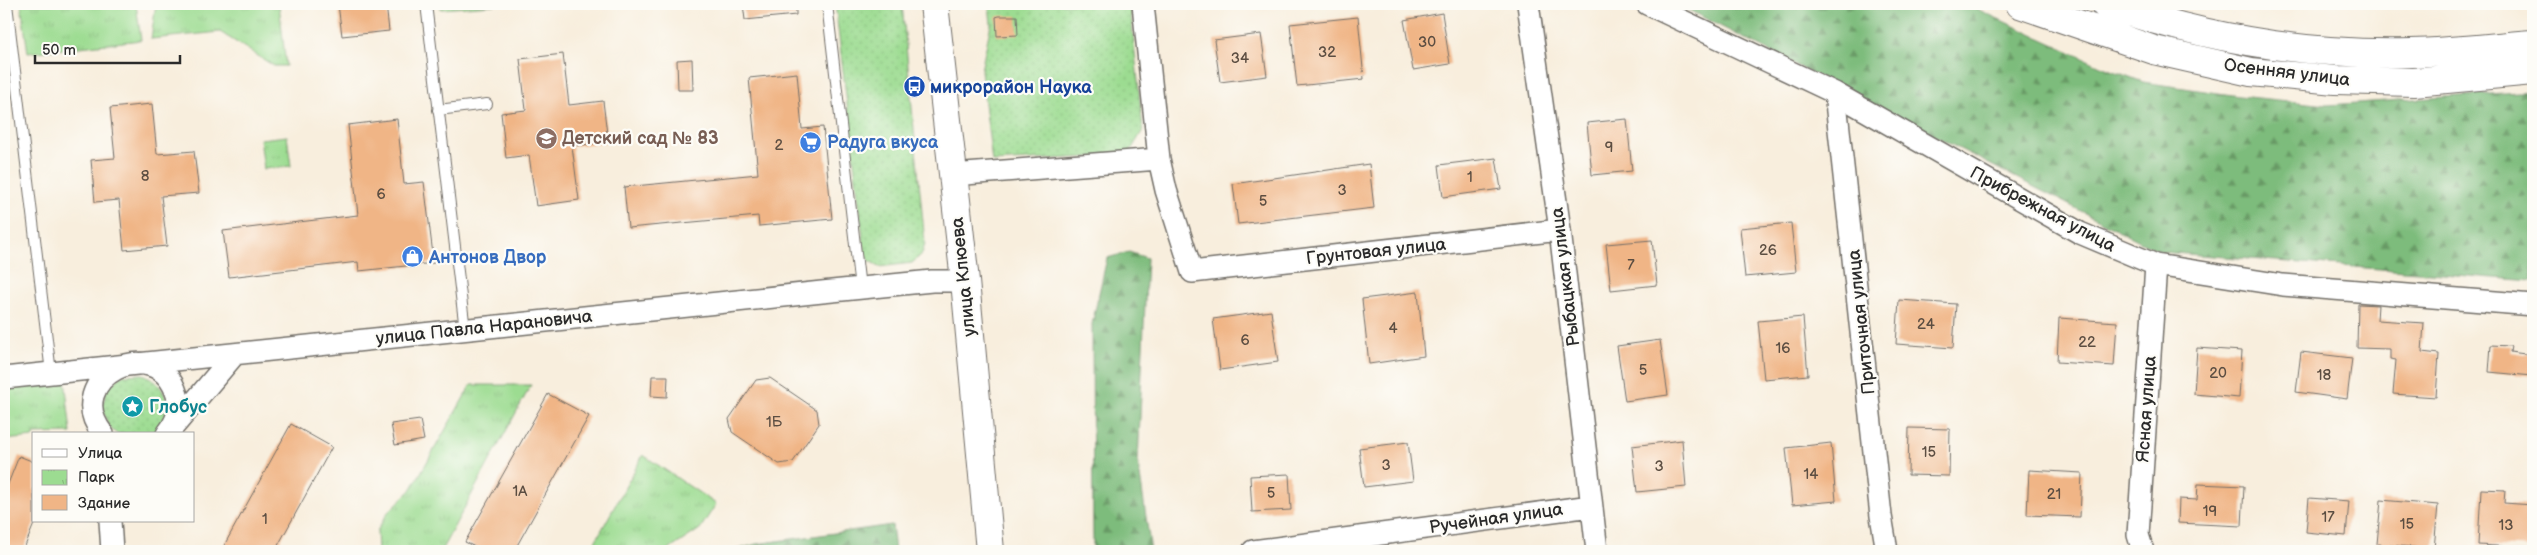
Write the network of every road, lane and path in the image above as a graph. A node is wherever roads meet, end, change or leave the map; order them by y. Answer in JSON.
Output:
{"nodes":[{"id":1,"x":7,"y":4,"type":"edge"},
{"id":2,"x":426,"y":4,"type":"edge"},
{"id":3,"x":827,"y":4,"type":"edge"},
{"id":4,"x":934,"y":4,"type":"edge"},
{"id":5,"x":1143,"y":4,"type":"edge"},
{"id":6,"x":1528,"y":4,"type":"edge"},
{"id":7,"x":1647,"y":4,"type":"edge"},
{"id":8,"x":2020,"y":4,"type":"edge"},
{"id":9,"x":2105,"y":4,"type":"edge"},
{"id":10,"x":2533,"y":44,"type":"edge"},
{"id":11,"x":2533,"y":71,"type":"edge"},
{"id":12,"x":1835,"y":93,"type":"junction"},
{"id":13,"x":487,"y":104,"type":"dead end"},
{"id":14,"x":438,"y":110,"type":"junction"},
{"id":15,"x":1159,"y":159,"type":"junction"},
{"id":16,"x":952,"y":175,"type":"junction"},
{"id":17,"x":1560,"y":230,"type":"junction"},
{"id":18,"x":2156,"y":266,"type":"junction"},
{"id":19,"x":965,"y":281,"type":"junction"},
{"id":20,"x":860,"y":288,"type":"junction"},
{"id":21,"x":2533,"y":305,"type":"edge"},
{"id":22,"x":465,"y":330,"type":"junction"},
{"id":23,"x":234,"y":355,"type":"junction"},
{"id":24,"x":129,"y":363,"type":"junction"},
{"id":25,"x":93,"y":368,"type":"junction"},
{"id":26,"x":51,"y":372,"type":"junction"},
{"id":27,"x":4,"y":378,"type":"edge"},
{"id":28,"x":94,"y":395,"type":"junction"},
{"id":29,"x":99,"y":431,"type":"edge"},
{"id":30,"x":170,"y":431,"type":"edge"},
{"id":31,"x":1590,"y":506,"type":"junction"},
{"id":32,"x":110,"y":522,"type":"edge"},
{"id":33,"x":112,"y":551,"type":"edge"},
{"id":34,"x":990,"y":551,"type":"edge"},
{"id":35,"x":1253,"y":551,"type":"edge"},
{"id":36,"x":1598,"y":551,"type":"edge"},
{"id":37,"x":1887,"y":551,"type":"edge"},
{"id":38,"x":2143,"y":551,"type":"edge"}],
"edges":[{"from":1,"to":26,"type":"lane"},
{"from":2,"to":14,"type":"lane"},
{"from":3,"to":20,"type":"lane"},
{"from":4,"to":16,"type":"main road","name":"улица Клюева"},
{"from":5,"to":15,"type":"street"},
{"from":6,"to":17,"type":"street","name":"Рыбацкая улица"},
{"from":7,"to":12,"type":"street","name":"Прибрежная улица"},
{"from":8,"to":11,"type":"main road","name":"Осенняя улица"},
{"from":9,"to":10,"type":"main road","name":"Осенняя улица"},
{"from":12,"to":18,"type":"street","name":"Прибрежная улица"},
{"from":12,"to":37,"type":"street","name":"Приточная улица"},
{"from":13,"to":14,"type":"lane"},
{"from":14,"to":22,"type":"lane"},
{"from":15,"to":16,"type":"street"},
{"from":15,"to":17,"type":"street","name":"Грунтовая улица"},
{"from":16,"to":19,"type":"main road","name":"улица Клюева"},
{"from":17,"to":31,"type":"street","name":"Рыбацкая улица"},
{"from":18,"to":21,"type":"street","name":"Прибрежная улица"},
{"from":18,"to":38,"type":"street","name":"Ясная улица"},
{"from":19,"to":20,"type":"street","name":"улица Павла Нарановича"},
{"from":19,"to":34,"type":"main road","name":"улица Клюева"},
{"from":20,"to":22,"type":"street","name":"улица Павла Нарановича"},
{"from":22,"to":23,"type":"street","name":"улица Павла Нарановича"},
{"from":23,"to":24,"type":"street","name":"улица Павла Нарановича"},
{"from":23,"to":30,"type":"street"},
{"from":24,"to":25,"type":"street","name":"улица Павла Нарановича"},
{"from":24,"to":28,"type":"street"},
{"from":24,"to":30,"type":"street"},
{"from":25,"to":26,"type":"street","name":"улица Павла Нарановича"},
{"from":25,"to":28,"type":"street"},
{"from":26,"to":27,"type":"street","name":"улица Павла Нарановича"},
{"from":28,"to":29,"type":"street"},
{"from":31,"to":35,"type":"street","name":"Ручейная улица"},
{"from":31,"to":36,"type":"street","name":"Рыбацкая улица"},
{"from":32,"to":33,"type":"street"}]}
